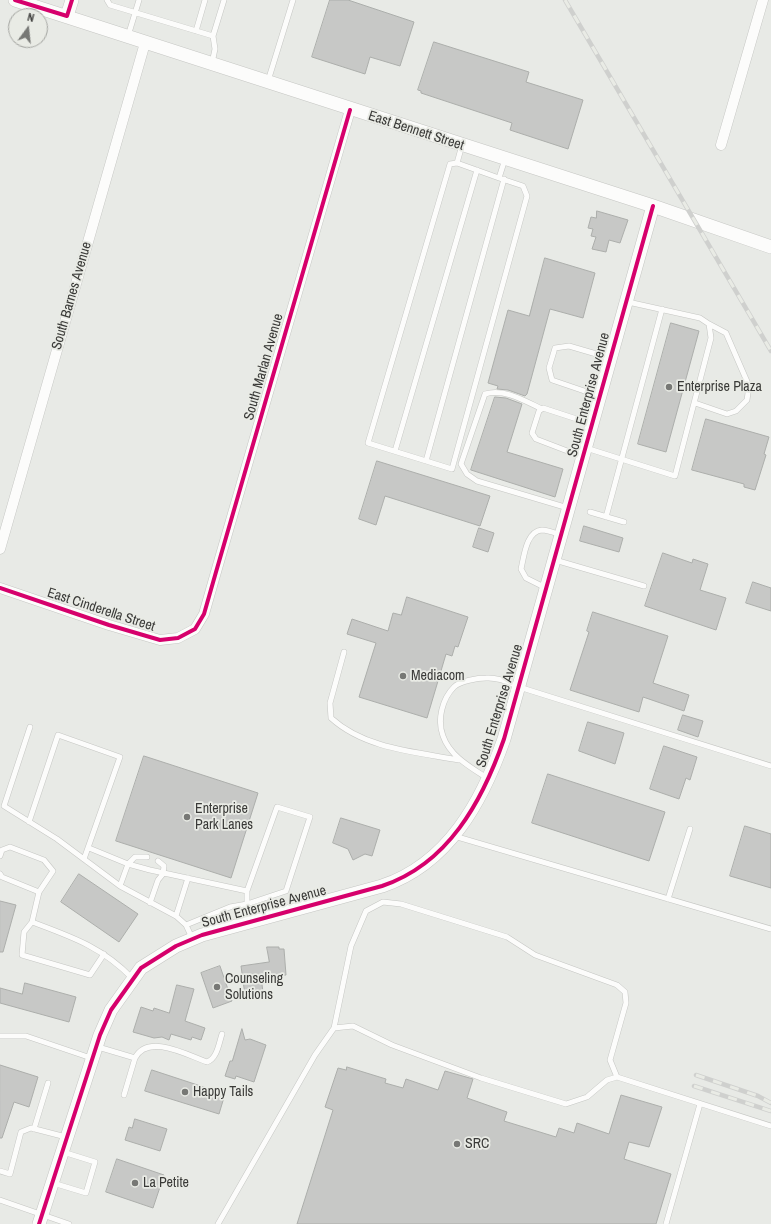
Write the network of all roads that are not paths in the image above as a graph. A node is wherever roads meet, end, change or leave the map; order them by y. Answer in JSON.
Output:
{"nodes":[{"id":1,"x":15,"y":0,"type":"edge"},
{"id":2,"x":72,"y":0,"type":"edge"},
{"id":3,"x":107,"y":0,"type":"edge"},
{"id":4,"x":139,"y":0,"type":"edge"},
{"id":5,"x":205,"y":0,"type":"edge"},
{"id":6,"x":224,"y":0,"type":"edge"},
{"id":7,"x":294,"y":0,"type":"edge"},
{"id":8,"x":763,"y":0,"type":"edge"},
{"id":9,"x":136,"y":12,"type":"junction"},
{"id":10,"x":67,"y":16,"type":"junction"},
{"id":11,"x":196,"y":31,"type":"junction"},
{"id":12,"x":213,"y":36,"type":"junction"},
{"id":13,"x":128,"y":37,"type":"junction"},
{"id":14,"x":145,"y":43,"type":"junction"},
{"id":15,"x":212,"y":64,"type":"junction"},
{"id":16,"x":268,"y":83,"type":"junction"},
{"id":17,"x":350,"y":110,"type":"junction"},
{"id":18,"x":462,"y":145,"type":"junction"},
{"id":19,"x":722,"y":145,"type":"dead end"},
{"id":20,"x":505,"y":159,"type":"junction"},
{"id":21,"x":457,"y":163,"type":"junction"},
{"id":22,"x":477,"y":170,"type":"junction"},
{"id":23,"x":502,"y":178,"type":"junction"},
{"id":24,"x":652,"y":206,"type":"junction"},
{"id":25,"x":771,"y":246,"type":"edge"},
{"id":26,"x":626,"y":302,"type":"junction"},
{"id":27,"x":662,"y":309,"type":"junction"},
{"id":28,"x":709,"y":324,"type":"junction"},
{"id":29,"x":611,"y":358,"type":"junction"},
{"id":30,"x":600,"y":397,"type":"junction"},
{"id":31,"x":695,"y":403,"type":"junction"},
{"id":32,"x":542,"y":409,"type":"junction"},
{"id":33,"x":593,"y":425,"type":"junction"},
{"id":34,"x":395,"y":451,"type":"junction"},
{"id":35,"x":585,"y":453,"type":"junction"},
{"id":36,"x":621,"y":459,"type":"junction"},
{"id":37,"x":426,"y":461,"type":"junction"},
{"id":38,"x":569,"y":508,"type":"junction"},
{"id":39,"x":590,"y":512,"type":"dead end"},
{"id":40,"x":606,"y":517,"type":"junction"},
{"id":41,"x":624,"y":522,"type":"dead end"},
{"id":42,"x":562,"y":535,"type":"junction"},
{"id":43,"x":0,"y":549,"type":"edge"},
{"id":44,"x":555,"y":560,"type":"junction"},
{"id":45,"x":644,"y":586,"type":"dead end"},
{"id":46,"x":0,"y":588,"type":"edge"},
{"id":47,"x":547,"y":588,"type":"junction"},
{"id":48,"x":195,"y":630,"type":"joint"},
{"id":49,"x":344,"y":652,"type":"dead end"},
{"id":50,"x":519,"y":687,"type":"junction"},
{"id":51,"x":30,"y":727,"type":"dead end"},
{"id":52,"x":459,"y":760,"type":"junction"},
{"id":53,"x":771,"y":766,"type":"edge"},
{"id":54,"x":488,"y":779,"type":"junction"},
{"id":55,"x":29,"y":822,"type":"junction"},
{"id":56,"x":690,"y":829,"type":"dead end"},
{"id":57,"x":454,"y":836,"type":"junction"},
{"id":58,"x":89,"y":848,"type":"junction"},
{"id":59,"x":0,"y":856,"type":"edge"},
{"id":60,"x":147,"y":857,"type":"dead end"},
{"id":61,"x":84,"y":859,"type":"junction"},
{"id":62,"x":158,"y":861,"type":"dead end"},
{"id":63,"x":128,"y":864,"type":"junction"},
{"id":64,"x":0,"y":874,"type":"edge"},
{"id":65,"x":163,"y":874,"type":"junction"},
{"id":66,"x":188,"y":878,"type":"junction"},
{"id":67,"x":120,"y":886,"type":"junction"},
{"id":68,"x":247,"y":891,"type":"junction"},
{"id":69,"x":39,"y":892,"type":"junction"},
{"id":70,"x":668,"y":899,"type":"junction"},
{"id":71,"x":150,"y":903,"type":"junction"},
{"id":72,"x":247,"y":904,"type":"junction"},
{"id":73,"x":176,"y":916,"type":"junction"},
{"id":74,"x":32,"y":922,"type":"junction"},
{"id":75,"x":253,"y":922,"type":"junction"},
{"id":76,"x":186,"y":925,"type":"junction"},
{"id":77,"x":771,"y":929,"type":"edge"},
{"id":78,"x":193,"y":939,"type":"junction"},
{"id":79,"x":104,"y":954,"type":"junction"},
{"id":80,"x":133,"y":979,"type":"junction"},
{"id":81,"x":334,"y":1028,"type":"junction"},
{"id":82,"x":222,"y":1034,"type":"dead end"},
{"id":83,"x":0,"y":1036,"type":"edge"},
{"id":84,"x":95,"y":1052,"type":"junction"},
{"id":85,"x":135,"y":1058,"type":"junction"},
{"id":86,"x":616,"y":1077,"type":"junction"},
{"id":87,"x":48,"y":1082,"type":"dead end"},
{"id":88,"x":124,"y":1095,"type":"dead end"},
{"id":89,"x":700,"y":1104,"type":"junction"},
{"id":90,"x":771,"y":1126,"type":"edge"},
{"id":91,"x":34,"y":1129,"type":"junction"},
{"id":92,"x":67,"y":1138,"type":"junction"},
{"id":93,"x":62,"y":1152,"type":"junction"},
{"id":94,"x":0,"y":1171,"type":"edge"},
{"id":95,"x":53,"y":1182,"type":"junction"},
{"id":96,"x":0,"y":1200,"type":"edge"},
{"id":97,"x":41,"y":1219,"type":"edge"},
{"id":98,"x":67,"y":1224,"type":"edge"},
{"id":99,"x":218,"y":1224,"type":"edge"},
{"id":100,"x":666,"y":1224,"type":"edge"}],
"edges":[{"from":1,"to":10,"type":"street","name":"East Bennett Street"},
{"from":2,"to":10,"type":"street"},
{"from":3,"to":9,"type":"lane"},
{"from":4,"to":9,"type":"lane"},
{"from":5,"to":11,"type":"lane"},
{"from":6,"to":12,"type":"lane"},
{"from":7,"to":16,"type":"lane"},
{"from":8,"to":19,"type":"street"},
{"from":9,"to":11,"type":"lane"},
{"from":9,"to":13,"type":"lane"},
{"from":10,"to":13,"type":"street","name":"East Bennett Street"},
{"from":11,"to":12,"type":"lane"},
{"from":12,"to":15,"type":"lane"},
{"from":13,"to":14,"type":"street","name":"East Bennett Street"},
{"from":14,"to":15,"type":"street","name":"East Bennett Street"},
{"from":14,"to":43,"type":"street","name":"South Barnes Avenue"},
{"from":15,"to":16,"type":"street","name":"East Bennett Street"},
{"from":16,"to":17,"type":"street","name":"East Bennett Street"},
{"from":17,"to":18,"type":"street","name":"East Bennett Street"},
{"from":17,"to":48,"type":"street","name":"South Marlan Avenue"},
{"from":18,"to":20,"type":"street","name":"East Bennett Street"},
{"from":18,"to":21,"type":"lane"},
{"from":20,"to":23,"type":"lane"},
{"from":20,"to":24,"type":"street","name":"East Bennett Street"},
{"from":21,"to":22,"type":"lane"},
{"from":21,"to":34,"type":"lane"},
{"from":22,"to":23,"type":"lane"},
{"from":22,"to":34,"type":"lane"},
{"from":23,"to":37,"type":"lane"},
{"from":23,"to":37,"type":"lane"},
{"from":24,"to":25,"type":"street","name":"East Bennett Street"},
{"from":24,"to":26,"type":"street","name":"South Enterprise Avenue"},
{"from":26,"to":27,"type":"lane"},
{"from":26,"to":29,"type":"street","name":"South Enterprise Avenue"},
{"from":27,"to":28,"type":"lane"},
{"from":27,"to":36,"type":"lane"},
{"from":28,"to":31,"type":"lane"},
{"from":28,"to":31,"type":"lane"},
{"from":29,"to":30,"type":"street","name":"South Enterprise Avenue"},
{"from":29,"to":30,"type":"lane"},
{"from":30,"to":33,"type":"street","name":"South Enterprise Avenue"},
{"from":31,"to":36,"type":"lane"},
{"from":32,"to":33,"type":"lane"},
{"from":32,"to":35,"type":"lane"},
{"from":32,"to":38,"type":"lane"},
{"from":33,"to":35,"type":"street","name":"South Enterprise Avenue"},
{"from":34,"to":37,"type":"lane"},
{"from":35,"to":36,"type":"lane"},
{"from":35,"to":38,"type":"street","name":"South Enterprise Avenue"},
{"from":36,"to":40,"type":"lane"},
{"from":38,"to":42,"type":"street","name":"South Enterprise Avenue"},
{"from":39,"to":40,"type":"lane"},
{"from":40,"to":41,"type":"lane"},
{"from":42,"to":44,"type":"street","name":"South Enterprise Avenue"},
{"from":42,"to":47,"type":"lane"},
{"from":44,"to":45,"type":"lane"},
{"from":44,"to":47,"type":"street","name":"South Enterprise Avenue"},
{"from":46,"to":48,"type":"street","name":"East Cinderella Street"},
{"from":47,"to":50,"type":"street","name":"South Enterprise Avenue"},
{"from":49,"to":52,"type":"lane"},
{"from":50,"to":52,"type":"lane"},
{"from":50,"to":53,"type":"lane"},
{"from":50,"to":54,"type":"street","name":"South Enterprise Avenue"},
{"from":51,"to":55,"type":"lane"},
{"from":52,"to":54,"type":"lane"},
{"from":54,"to":57,"type":"street","name":"South Enterprise Avenue"},
{"from":55,"to":58,"type":"lane"},
{"from":55,"to":61,"type":"lane"},
{"from":56,"to":70,"type":"lane"},
{"from":57,"to":70,"type":"lane"},
{"from":57,"to":75,"type":"street","name":"South Enterprise Avenue"},
{"from":58,"to":61,"type":"lane"},
{"from":58,"to":63,"type":"lane"},
{"from":59,"to":69,"type":"lane"},
{"from":60,"to":63,"type":"lane"},
{"from":61,"to":67,"type":"lane"},
{"from":62,"to":65,"type":"lane"},
{"from":63,"to":65,"type":"lane"},
{"from":63,"to":67,"type":"lane"},
{"from":64,"to":69,"type":"lane"},
{"from":65,"to":66,"type":"lane"},
{"from":65,"to":71,"type":"lane"},
{"from":66,"to":68,"type":"lane"},
{"from":66,"to":73,"type":"lane"},
{"from":67,"to":71,"type":"lane"},
{"from":68,"to":72,"type":"lane"},
{"from":68,"to":72,"type":"lane"},
{"from":69,"to":74,"type":"lane"},
{"from":70,"to":77,"type":"lane"},
{"from":71,"to":73,"type":"lane"},
{"from":72,"to":75,"type":"lane"},
{"from":72,"to":76,"type":"lane"},
{"from":73,"to":76,"type":"lane"},
{"from":74,"to":79,"type":"lane"},
{"from":74,"to":79,"type":"lane"},
{"from":75,"to":78,"type":"street","name":"South Enterprise Avenue"},
{"from":76,"to":78,"type":"lane"},
{"from":78,"to":80,"type":"street","name":"South Enterprise Avenue"},
{"from":79,"to":80,"type":"lane"},
{"from":80,"to":84,"type":"street","name":"South Enterprise Avenue"},
{"from":81,"to":86,"type":"lane"},
{"from":81,"to":86,"type":"lane"},
{"from":81,"to":99,"type":"lane"},
{"from":82,"to":85,"type":"lane"},
{"from":83,"to":84,"type":"lane"},
{"from":84,"to":85,"type":"lane"},
{"from":84,"to":92,"type":"street","name":"South Enterprise Avenue"},
{"from":85,"to":88,"type":"lane"},
{"from":86,"to":89,"type":"lane"},
{"from":87,"to":91,"type":"lane"},
{"from":89,"to":90,"type":"lane"},
{"from":89,"to":100,"type":"lane"},
{"from":91,"to":92,"type":"lane"},
{"from":91,"to":94,"type":"lane"},
{"from":92,"to":93,"type":"street","name":"South Enterprise Avenue"},
{"from":93,"to":95,"type":"street","name":"South Enterprise Avenue"},
{"from":93,"to":95,"type":"lane"},
{"from":95,"to":97,"type":"street","name":"South Enterprise Avenue"},
{"from":96,"to":97,"type":"lane"},
{"from":97,"to":98,"type":"lane"}]}
